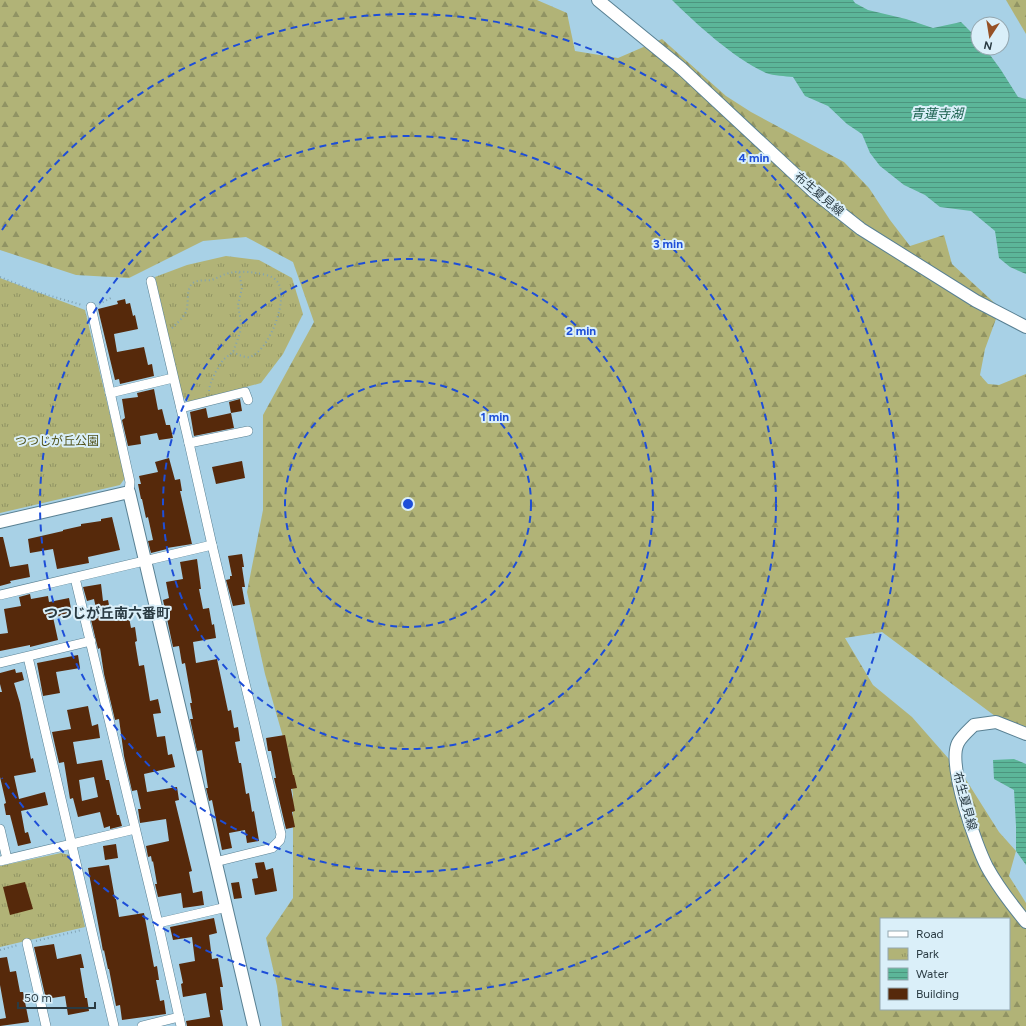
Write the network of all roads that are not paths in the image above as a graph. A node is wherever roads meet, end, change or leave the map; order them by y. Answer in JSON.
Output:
{"nodes":[{"id":1,"x":598,"y":0,"type":"edge"},
{"id":2,"x":151,"y":281,"type":"dead end"},
{"id":3,"x":90,"y":307,"type":"road end"},
{"id":4,"x":1026,"y":327,"type":"edge"},
{"id":5,"x":173,"y":378,"type":"junction"},
{"id":6,"x":110,"y":393,"type":"junction"},
{"id":7,"x":248,"y":400,"type":"dead end"},
{"id":8,"x":181,"y":408,"type":"junction"},
{"id":9,"x":248,"y":430,"type":"dead end"},
{"id":10,"x":189,"y":443,"type":"junction"},
{"id":11,"x":129,"y":492,"type":"junction"},
{"id":12,"x":0,"y":522,"type":"edge"},
{"id":13,"x":212,"y":545,"type":"junction"},
{"id":14,"x":144,"y":561,"type":"junction"},
{"id":15,"x":75,"y":578,"type":"junction"},
{"id":16,"x":0,"y":595,"type":"edge"},
{"id":17,"x":91,"y":641,"type":"junction"},
{"id":18,"x":28,"y":657,"type":"junction"},
{"id":19,"x":0,"y":663,"type":"edge"},
{"id":20,"x":1026,"y":734,"type":"edge"},
{"id":21,"x":0,"y":829,"type":"edge"},
{"id":22,"x":135,"y":829,"type":"junction"},
{"id":23,"x":71,"y":844,"type":"junction"},
{"id":24,"x":4,"y":860,"type":"edge"},
{"id":25,"x":215,"y":862,"type":"junction"},
{"id":26,"x":227,"y":907,"type":"junction"},
{"id":27,"x":1026,"y":922,"type":"edge"},
{"id":28,"x":158,"y":923,"type":"junction"},
{"id":29,"x":27,"y":943,"type":"road end"},
{"id":30,"x":180,"y":1022,"type":"edge"},
{"id":31,"x":46,"y":1026,"type":"edge"},
{"id":32,"x":114,"y":1026,"type":"edge"},
{"id":33,"x":142,"y":1026,"type":"edge"},
{"id":34,"x":254,"y":1026,"type":"edge"}],
"edges":[{"from":1,"to":4,"type":"main road","name":"布生夏見線"},
{"from":2,"to":5,"type":"street"},
{"from":3,"to":6,"type":"street"},
{"from":5,"to":6,"type":"street"},
{"from":5,"to":8,"type":"street"},
{"from":6,"to":11,"type":"street"},
{"from":7,"to":8,"type":"street"},
{"from":8,"to":10,"type":"street"},
{"from":9,"to":10,"type":"street"},
{"from":10,"to":13,"type":"street"},
{"from":11,"to":12,"type":"main road"},
{"from":11,"to":14,"type":"main road"},
{"from":13,"to":14,"type":"street"},
{"from":13,"to":25,"type":"street"},
{"from":14,"to":15,"type":"street"},
{"from":14,"to":25,"type":"main road"},
{"from":15,"to":16,"type":"street"},
{"from":15,"to":17,"type":"street"},
{"from":17,"to":18,"type":"street"},
{"from":17,"to":22,"type":"street"},
{"from":18,"to":19,"type":"street"},
{"from":18,"to":23,"type":"street"},
{"from":20,"to":27,"type":"main road","name":"布生夏見線"},
{"from":21,"to":24,"type":"street"},
{"from":22,"to":23,"type":"street"},
{"from":22,"to":28,"type":"street"},
{"from":23,"to":24,"type":"street"},
{"from":23,"to":32,"type":"street"},
{"from":25,"to":26,"type":"main road"},
{"from":26,"to":28,"type":"street"},
{"from":26,"to":34,"type":"main road"},
{"from":28,"to":30,"type":"street"},
{"from":29,"to":31,"type":"street"},
{"from":30,"to":33,"type":"street"}]}
